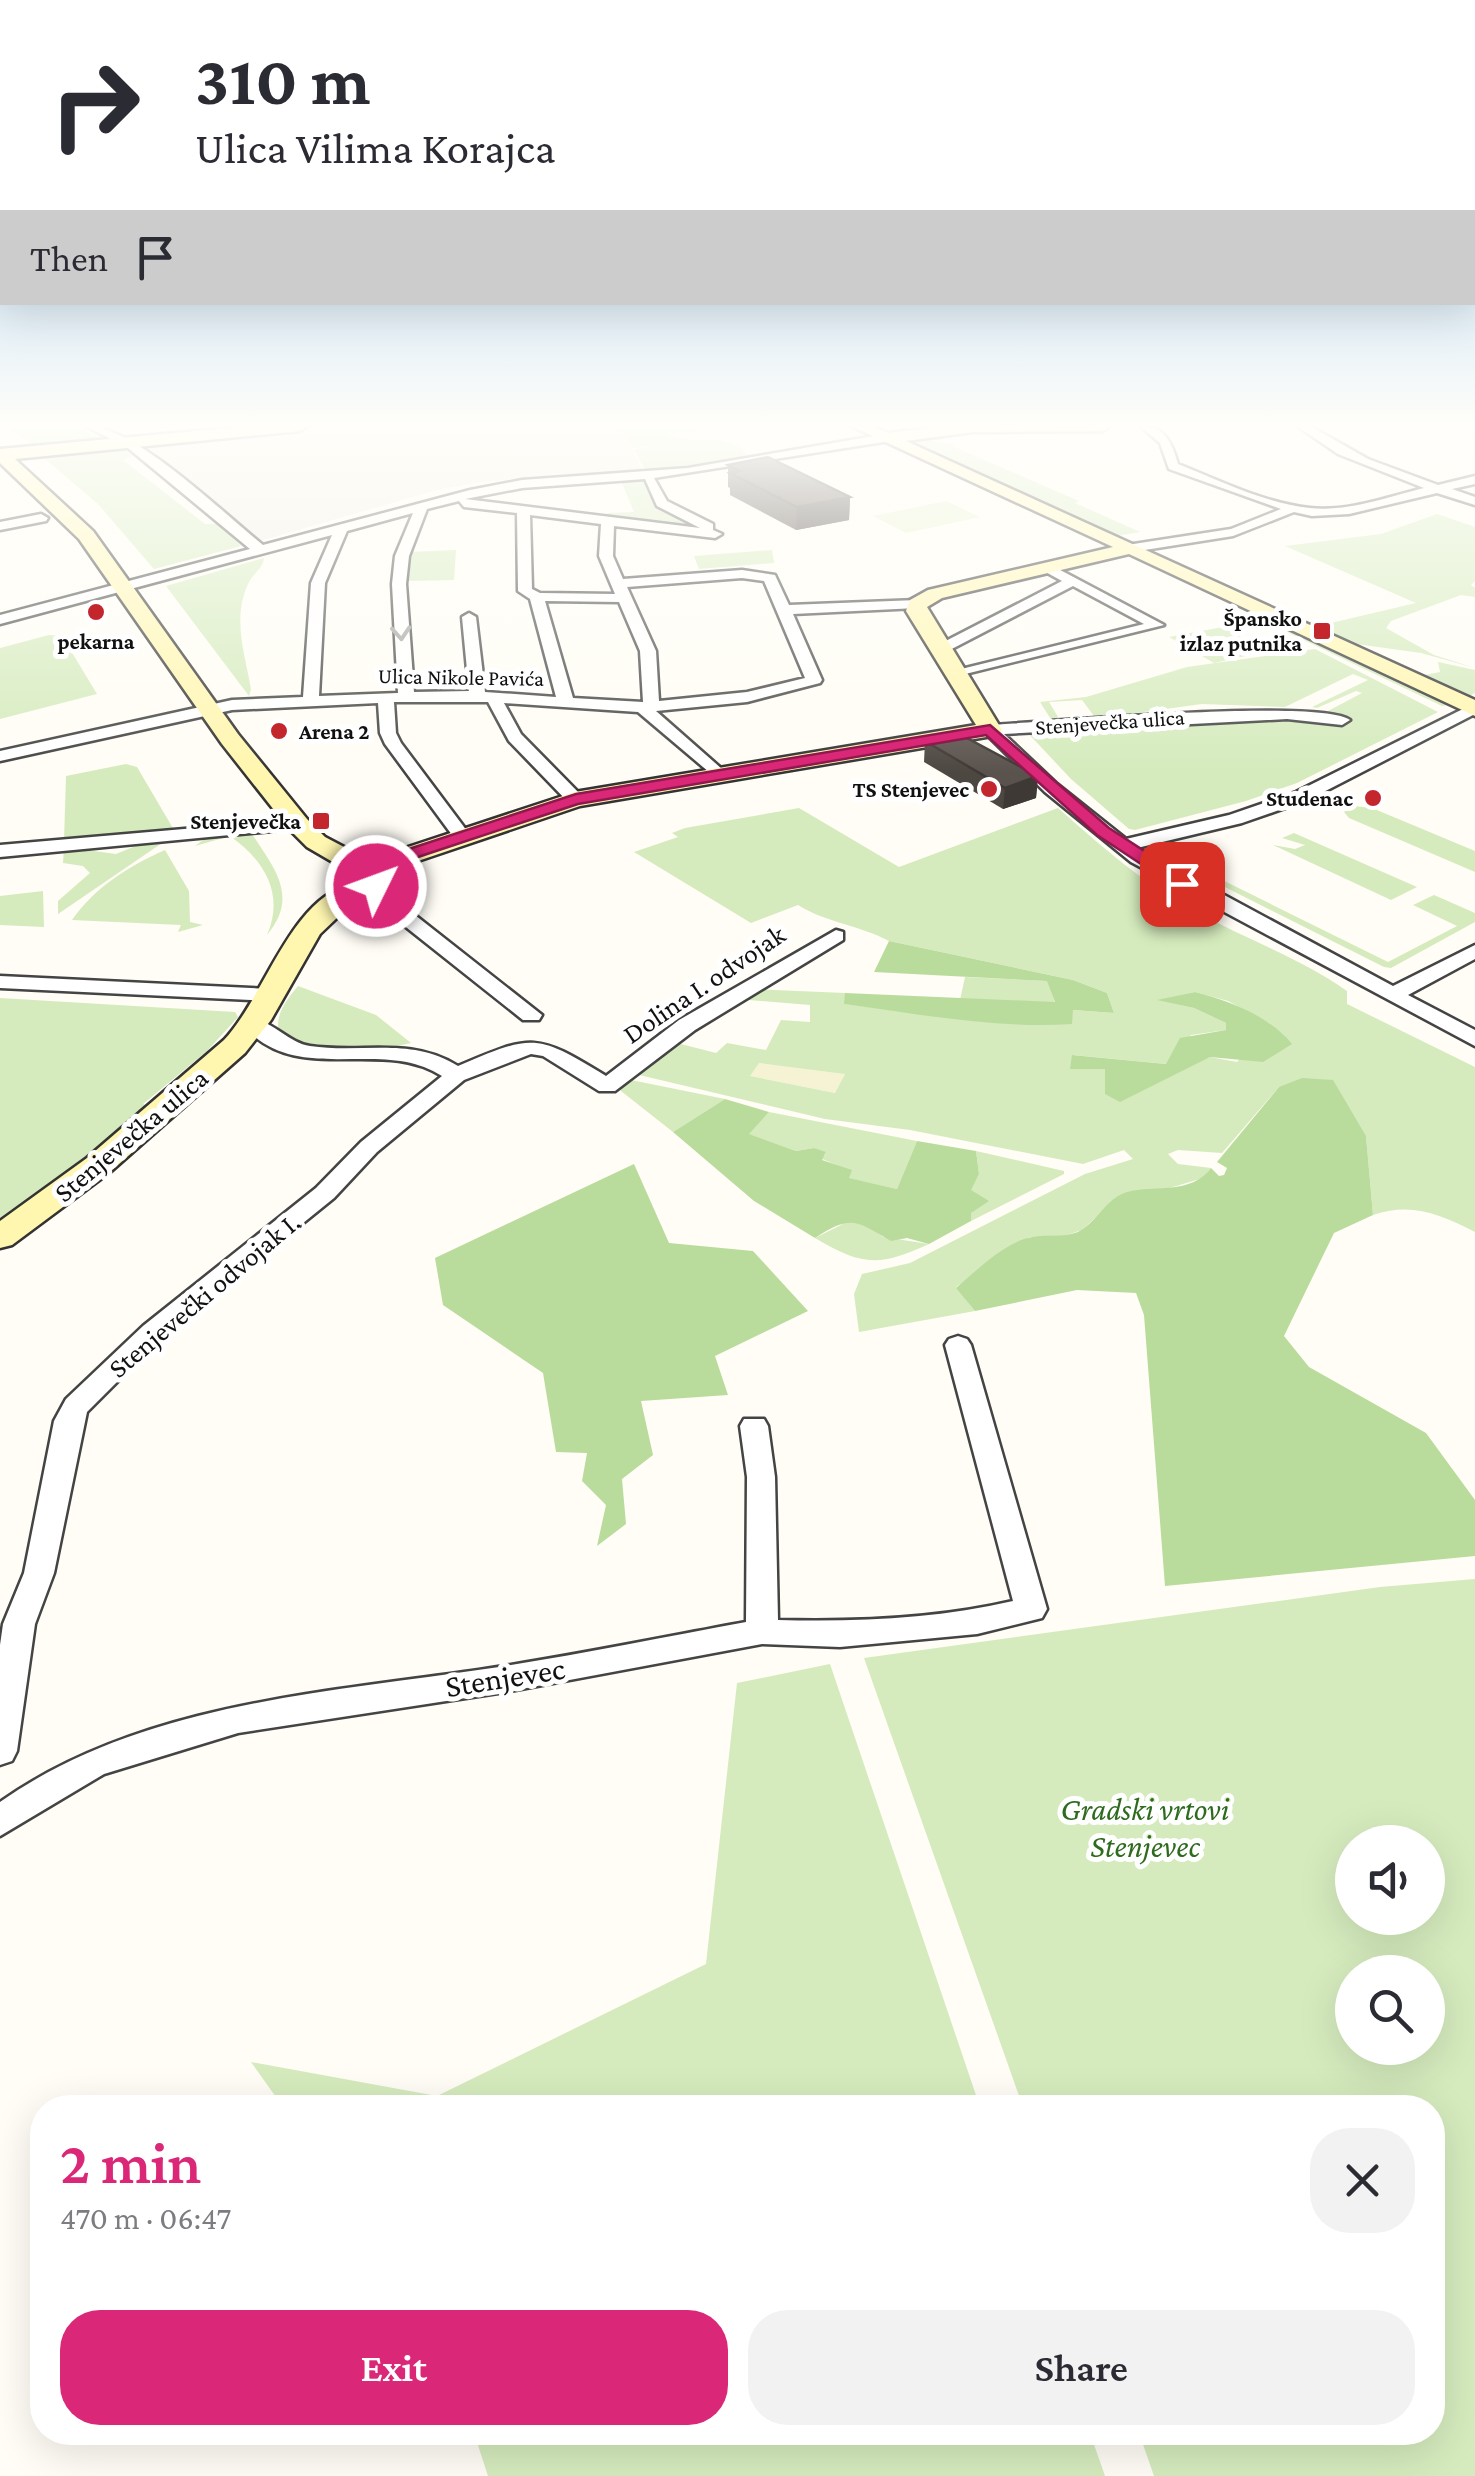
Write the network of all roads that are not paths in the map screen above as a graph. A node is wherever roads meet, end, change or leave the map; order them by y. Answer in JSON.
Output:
{"nodes":[{"id":1,"x":90,"y":542,"type":"edge"},
{"id":2,"x":251,"y":542,"type":"edge"},
{"id":3,"x":291,"y":542,"type":"edge"},
{"id":4,"x":335,"y":542,"type":"edge"},
{"id":5,"x":408,"y":542,"type":"edge"},
{"id":6,"x":524,"y":542,"type":"edge"},
{"id":7,"x":607,"y":542,"type":"edge"},
{"id":8,"x":1118,"y":542,"type":"edge"},
{"id":9,"x":1167,"y":542,"type":"edge"},
{"id":10,"x":1132,"y":548,"type":"junction"},
{"id":11,"x":260,"y":550,"type":"junction"},
{"id":12,"x":1047,"y":567,"type":"junction"},
{"id":13,"x":1074,"y":580,"type":"junction"},
{"id":14,"x":125,"y":588,"type":"junction"},
{"id":15,"x":621,"y":591,"type":"junction"},
{"id":16,"x":537,"y":597,"type":"junction"},
{"id":17,"x":917,"y":604,"type":"junction"},
{"id":18,"x":782,"y":610,"type":"junction"},
{"id":19,"x":469,"y":616,"type":"dead end"},
{"id":20,"x":0,"y":620,"type":"edge"},
{"id":21,"x":939,"y":650,"type":"junction"},
{"id":22,"x":955,"y":675,"type":"junction"},
{"id":23,"x":406,"y":695,"type":"junction"},
{"id":24,"x":386,"y":696,"type":"junction"},
{"id":25,"x":486,"y":697,"type":"junction"},
{"id":26,"x":311,"y":700,"type":"junction"},
{"id":27,"x":566,"y":703,"type":"junction"},
{"id":28,"x":647,"y":707,"type":"junction"},
{"id":29,"x":210,"y":709,"type":"junction"},
{"id":30,"x":1475,"y":709,"type":"edge"},
{"id":31,"x":1342,"y":720,"type":"dead end"},
{"id":32,"x":990,"y":730,"type":"junction"},
{"id":33,"x":0,"y":756,"type":"edge"},
{"id":34,"x":716,"y":774,"type":"junction"},
{"id":35,"x":576,"y":799,"type":"junction"},
{"id":36,"x":307,"y":833,"type":"junction"},
{"id":37,"x":461,"y":835,"type":"junction"},
{"id":38,"x":1122,"y":846,"type":"junction"},
{"id":39,"x":0,"y":851,"type":"edge"},
{"id":40,"x":318,"y":881,"type":"junction"},
{"id":41,"x":362,"y":882,"type":"junction"},
{"id":42,"x":307,"y":931,"type":"junction"},
{"id":43,"x":836,"y":936,"type":"dead end"},
{"id":44,"x":1475,"y":952,"type":"edge"},
{"id":45,"x":0,"y":982,"type":"edge"},
{"id":46,"x":270,"y":995,"type":"junction"},
{"id":47,"x":1392,"y":995,"type":"junction"},
{"id":48,"x":531,"y":1015,"type":"dead end"},
{"id":49,"x":254,"y":1024,"type":"junction"},
{"id":50,"x":1475,"y":1039,"type":"edge"},
{"id":51,"x":519,"y":1048,"type":"joint"},
{"id":52,"x":456,"y":1075,"type":"junction"},
{"id":53,"x":0,"y":1237,"type":"edge"},
{"id":54,"x":958,"y":1345,"type":"dead end"},
{"id":55,"x":754,"y":1426,"type":"dead end"},
{"id":56,"x":9,"y":1626,"type":"edge"},
{"id":57,"x":762,"y":1632,"type":"junction"},
{"id":58,"x":0,"y":1750,"type":"edge"},
{"id":59,"x":0,"y":1821,"type":"edge"}],
"edges":[{"from":1,"to":14,"type":"street"},
{"from":2,"to":11,"type":"street"},
{"from":3,"to":11,"type":"street"},
{"from":4,"to":26,"type":"street"},
{"from":5,"to":23,"type":"street","one_way":true},
{"from":6,"to":16,"type":"street"},
{"from":7,"to":15,"type":"street"},
{"from":8,"to":10,"type":"street"},
{"from":9,"to":10,"type":"street"},
{"from":10,"to":12,"type":"street"},
{"from":10,"to":30,"type":"street"},
{"from":11,"to":14,"type":"street"},
{"from":12,"to":13,"type":"street"},
{"from":12,"to":17,"type":"street"},
{"from":13,"to":21,"type":"street"},
{"from":13,"to":22,"type":"street"},
{"from":14,"to":20,"type":"street"},
{"from":14,"to":29,"type":"street"},
{"from":15,"to":16,"type":"street","name":"Ulica Nikole Pavića"},
{"from":15,"to":18,"type":"street","name":"Ulica Nikole Pavića"},
{"from":15,"to":28,"type":"street"},
{"from":16,"to":27,"type":"street"},
{"from":17,"to":18,"type":"street"},
{"from":17,"to":21,"type":"street"},
{"from":18,"to":28,"type":"street","name":"Ulica Nikole Pavića"},
{"from":19,"to":25,"type":"street"},
{"from":21,"to":22,"type":"street"},
{"from":22,"to":32,"type":"street"},
{"from":23,"to":24,"type":"street","name":"Ulica Nikole Pavića"},
{"from":23,"to":25,"type":"street","name":"Ulica Nikole Pavića"},
{"from":24,"to":26,"type":"street","name":"Ulica Nikole Pavića"},
{"from":24,"to":37,"type":"street"},
{"from":25,"to":27,"type":"street","name":"Ulica Nikole Pavića"},
{"from":25,"to":35,"type":"street"},
{"from":26,"to":29,"type":"street","name":"Ulica Nikole Pavića"},
{"from":27,"to":28,"type":"street","name":"Ulica Nikole Pavića"},
{"from":28,"to":34,"type":"street"},
{"from":29,"to":33,"type":"street","name":"Ulica Nikole Pavića"},
{"from":29,"to":36,"type":"street"},
{"from":30,"to":38,"type":"street"},
{"from":31,"to":32,"type":"street","name":"Stenjevečka ulica"},
{"from":32,"to":34,"type":"street","name":"Stenjevečka ulica"},
{"from":32,"to":38,"type":"street"},
{"from":34,"to":35,"type":"street","name":"Stenjevečka ulica"},
{"from":35,"to":37,"type":"street","name":"Stenjevečka ulica"},
{"from":36,"to":39,"type":"street"},
{"from":36,"to":40,"type":"street"},
{"from":36,"to":41,"type":"street"},
{"from":37,"to":41,"type":"street","name":"Stenjevečka ulica"},
{"from":38,"to":47,"type":"street"},
{"from":40,"to":41,"type":"street"},
{"from":40,"to":42,"type":"street","name":"Stenjevečka ulica"},
{"from":41,"to":42,"type":"street","name":"Stenjevečka ulica"},
{"from":41,"to":48,"type":"street"},
{"from":42,"to":46,"type":"street","name":"Stenjevečka ulica"},
{"from":43,"to":51,"type":"street","name":"Dolina I. odvojak"},
{"from":44,"to":47,"type":"street"},
{"from":45,"to":46,"type":"street"},
{"from":46,"to":49,"type":"street","name":"Stenjevečka ulica"},
{"from":47,"to":50,"type":"street"},
{"from":49,"to":52,"type":"street"},
{"from":49,"to":53,"type":"street","name":"Stenjevečka ulica"},
{"from":51,"to":52,"type":"street","name":"Stenjevečki odvojak I."},
{"from":52,"to":56,"type":"street","name":"Stenjevečki odvojak I."},
{"from":54,"to":57,"type":"street","name":"Stenjevec"},
{"from":55,"to":57,"type":"street"},
{"from":56,"to":58,"type":"street","name":"Stenjevečki odvojak I."},
{"from":57,"to":59,"type":"street","name":"Stenjevec"}]}
